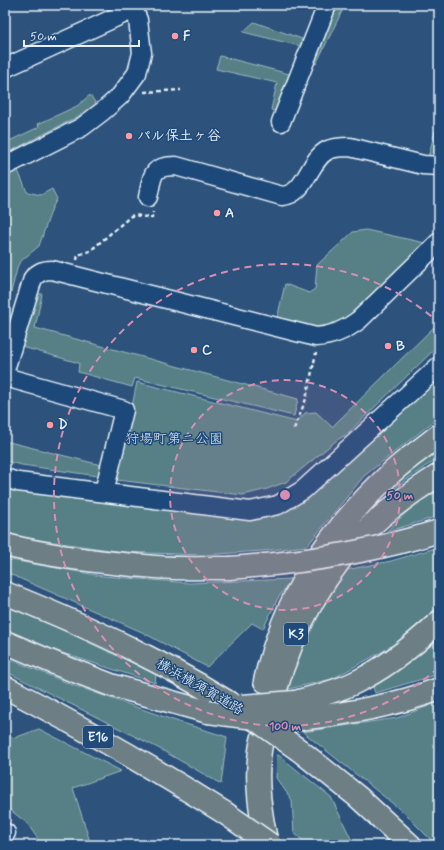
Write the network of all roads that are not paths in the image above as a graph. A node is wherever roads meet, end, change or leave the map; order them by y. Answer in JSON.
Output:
{"nodes":[{"id":1,"x":326,"y":5,"type":"edge"},
{"id":2,"x":133,"y":7,"type":"edge"},
{"id":3,"x":5,"y":68,"type":"edge"},
{"id":4,"x":281,"y":122,"type":"dead end"},
{"id":5,"x":5,"y":166,"type":"edge"},
{"id":6,"x":439,"y":166,"type":"edge"},
{"id":7,"x":148,"y":197,"type":"dead end"},
{"id":8,"x":439,"y":242,"type":"edge"},
{"id":9,"x":439,"y":366,"type":"edge"},
{"id":10,"x":5,"y":370,"type":"edge"},
{"id":11,"x":5,"y":377,"type":"edge"},
{"id":12,"x":439,"y":435,"type":"edge"},
{"id":13,"x":439,"y":475,"type":"edge"},
{"id":14,"x":5,"y":478,"type":"edge"},
{"id":15,"x":104,"y":492,"type":"junction"},
{"id":16,"x":439,"y":532,"type":"edge"},
{"id":17,"x":5,"y":545,"type":"edge"},
{"id":18,"x":5,"y":593,"type":"edge"},
{"id":19,"x":439,"y":622,"type":"edge"},
{"id":20,"x":5,"y":642,"type":"edge"},
{"id":21,"x":5,"y":687,"type":"edge"},
{"id":22,"x":439,"y":689,"type":"edge"},
{"id":23,"x":297,"y":710,"type":"junction"},
{"id":24,"x":260,"y":752,"type":"junction"},
{"id":25,"x":267,"y":845,"type":"edge"},
{"id":26,"x":271,"y":845,"type":"edge"},
{"id":27,"x":410,"y":845,"type":"edge"}],
"edges":[{"from":1,"to":4,"type":"street"},
{"from":2,"to":3,"type":"street"},
{"from":2,"to":5,"type":"street"},
{"from":6,"to":7,"type":"street"},
{"from":8,"to":10,"type":"street"},
{"from":9,"to":15,"type":"street"},
{"from":11,"to":15,"type":"street"},
{"from":12,"to":24,"type":"highway"},
{"from":13,"to":24,"type":"highway","number":"K3"},
{"from":14,"to":15,"type":"street"},
{"from":16,"to":17,"type":"highway","bridge":true},
{"from":18,"to":27,"type":"highway","name":"横浜横須賀道路","bridge":true},
{"from":19,"to":23,"type":"highway"},
{"from":20,"to":23,"type":"highway","bridge":true},
{"from":21,"to":26,"type":"highway","number":"E16","bridge":true},
{"from":22,"to":23,"type":"highway"},
{"from":24,"to":25,"type":"highway","number":"K3"}]}
